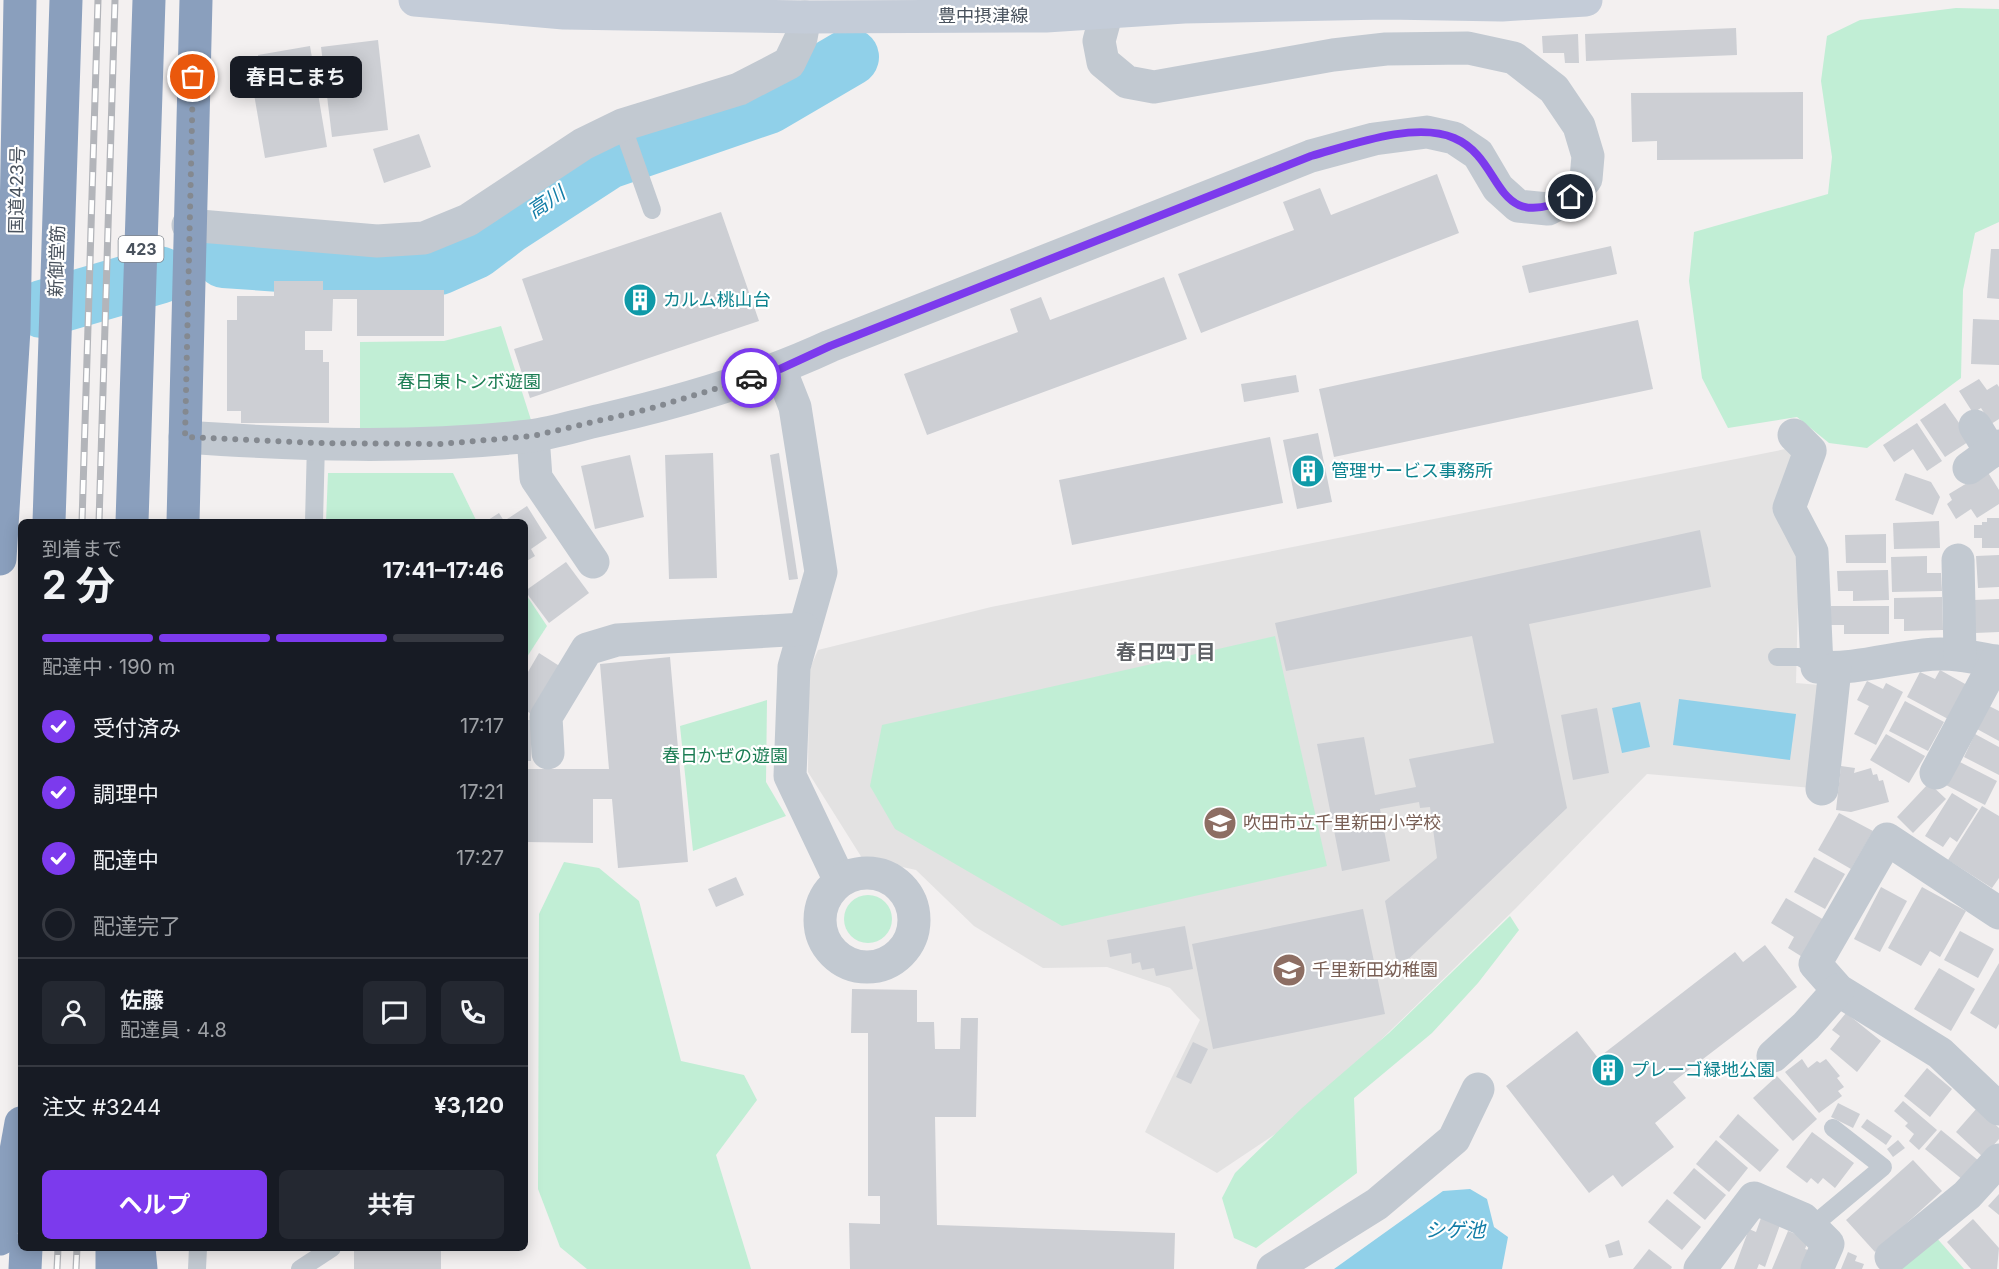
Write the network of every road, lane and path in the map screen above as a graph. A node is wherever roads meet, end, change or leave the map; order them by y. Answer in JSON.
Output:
{"nodes":[{"id":1,"x":20,"y":0,"type":"edge"},
{"id":2,"x":66,"y":0,"type":"edge"},
{"id":3,"x":148,"y":0,"type":"edge"},
{"id":4,"x":196,"y":0,"type":"edge"},
{"id":5,"x":415,"y":0,"type":"edge"},
{"id":6,"x":1586,"y":0,"type":"edge"},
{"id":7,"x":1109,"y":6,"type":"edge"},
{"id":8,"x":805,"y":17,"type":"junction"},
{"id":9,"x":625,"y":132,"type":"junction"},
{"id":10,"x":652,"y":210,"type":"dead end"},
{"id":11,"x":189,"y":225,"type":"junction"},
{"id":12,"x":8,"y":288,"type":"edge"},
{"id":13,"x":780,"y":369,"type":"junction"},
{"id":14,"x":1794,"y":435,"type":"dead end"},
{"id":15,"x":533,"y":436,"type":"junction"},
{"id":16,"x":185,"y":437,"type":"junction"},
{"id":17,"x":316,"y":443,"type":"junction"},
{"id":18,"x":49,"y":509,"type":"edge"},
{"id":19,"x":132,"y":510,"type":"edge"},
{"id":20,"x":183,"y":519,"type":"edge"},
{"id":21,"x":314,"y":519,"type":"edge"},
{"id":22,"x":0,"y":559,"type":"edge"},
{"id":23,"x":1958,"y":560,"type":"dead end"},
{"id":24,"x":593,"y":562,"type":"dead end"},
{"id":25,"x":804,"y":629,"type":"junction"},
{"id":26,"x":1960,"y":655,"type":"junction"},
{"id":27,"x":1777,"y":657,"type":"dead end"},
{"id":28,"x":1997,"y":661,"type":"edge"},
{"id":29,"x":1826,"y":668,"type":"junction"},
{"id":30,"x":548,"y":753,"type":"dead end"},
{"id":31,"x":1936,"y":773,"type":"dead end"},
{"id":32,"x":1822,"y":789,"type":"dead end"},
{"id":33,"x":840,"y":881,"type":"dead end"},
{"id":34,"x":1999,"y":913,"type":"edge"},
{"id":35,"x":1838,"y":990,"type":"junction"},
{"id":36,"x":1773,"y":1056,"type":"dead end"},
{"id":37,"x":1478,"y":1089,"type":"dead end"},
{"id":38,"x":1999,"y":1109,"type":"edge"},
{"id":39,"x":1833,"y":1128,"type":"dead end"},
{"id":40,"x":18,"y":1140,"type":"edge"},
{"id":41,"x":1999,"y":1160,"type":"edge"},
{"id":42,"x":1811,"y":1227,"type":"junction"},
{"id":43,"x":0,"y":1239,"type":"edge"},
{"id":44,"x":26,"y":1251,"type":"edge"},
{"id":45,"x":112,"y":1251,"type":"edge"},
{"id":46,"x":139,"y":1251,"type":"edge"},
{"id":47,"x":159,"y":1251,"type":"edge"},
{"id":48,"x":198,"y":1251,"type":"edge"},
{"id":49,"x":327,"y":1251,"type":"edge"},
{"id":50,"x":1891,"y":1257,"type":"dead end"},
{"id":51,"x":25,"y":1269,"type":"edge"},
{"id":52,"x":112,"y":1269,"type":"edge"},
{"id":53,"x":141,"y":1269,"type":"edge"},
{"id":54,"x":158,"y":1269,"type":"edge"},
{"id":55,"x":197,"y":1269,"type":"edge"},
{"id":56,"x":300,"y":1269,"type":"edge"},
{"id":57,"x":1273,"y":1269,"type":"edge"},
{"id":58,"x":1700,"y":1269,"type":"edge"},
{"id":59,"x":1817,"y":1269,"type":"edge"}],
"edges":[{"from":1,"to":12,"type":"highway","name":"国道423号"},
{"from":2,"to":18,"type":"highway","name":"新御堂筋"},
{"from":3,"to":19,"type":"highway","number":"423"},
{"from":4,"to":11,"type":"highway","number":"423"},
{"from":5,"to":8,"type":"main road","name":"豊中摂津線"},
{"from":6,"to":7,"type":"main road","name":"豊中摂津線"},
{"from":7,"to":8,"type":"main road","name":"豊中摂津線"},
{"from":7,"to":13,"type":"street"},
{"from":8,"to":9,"type":"street"},
{"from":9,"to":10,"type":"lane"},
{"from":9,"to":11,"type":"street"},
{"from":11,"to":16,"type":"highway","number":"423"},
{"from":12,"to":22,"type":"highway","name":"国道423号"},
{"from":13,"to":15,"type":"street"},
{"from":13,"to":25,"type":"street"},
{"from":14,"to":29,"type":"street"},
{"from":15,"to":17,"type":"street"},
{"from":15,"to":24,"type":"street"},
{"from":16,"to":17,"type":"street"},
{"from":16,"to":20,"type":"highway","number":"423"},
{"from":17,"to":21,"type":"lane"},
{"from":23,"to":26,"type":"street"},
{"from":25,"to":30,"type":"street"},
{"from":25,"to":33,"type":"street"},
{"from":26,"to":28,"type":"street"},
{"from":26,"to":29,"type":"street"},
{"from":27,"to":29,"type":"lane"},
{"from":28,"to":31,"type":"street"},
{"from":29,"to":32,"type":"street"},
{"from":34,"to":35,"type":"street"},
{"from":35,"to":36,"type":"street"},
{"from":35,"to":38,"type":"street"},
{"from":37,"to":57,"type":"street"},
{"from":39,"to":42,"type":"lane"},
{"from":40,"to":43,"type":"highway"},
{"from":41,"to":50,"type":"street"},
{"from":42,"to":58,"type":"street"},
{"from":42,"to":59,"type":"street"},
{"from":44,"to":51,"type":"highway"},
{"from":45,"to":52,"type":"highway"},
{"from":46,"to":53,"type":"highway"},
{"from":47,"to":54,"type":"highway"},
{"from":48,"to":55,"type":"lane"},
{"from":49,"to":56,"type":"lane"}]}
